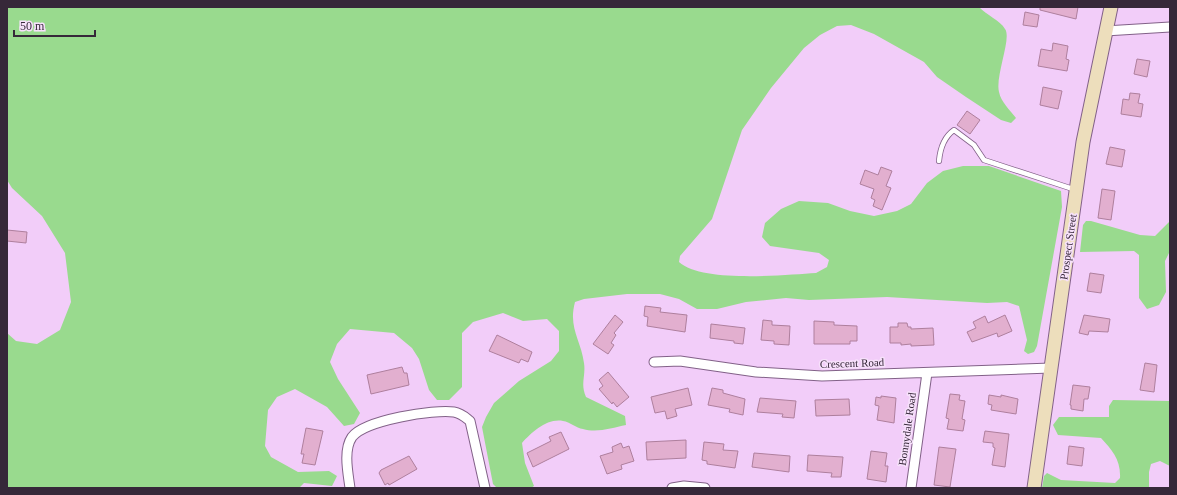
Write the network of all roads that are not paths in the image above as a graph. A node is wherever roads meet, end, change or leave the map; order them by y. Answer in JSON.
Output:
{"nodes":[{"id":1,"x":1111,"y":7,"type":"edge"},
{"id":2,"x":1170,"y":26,"type":"edge"},
{"id":3,"x":1105,"y":31,"type":"junction"},
{"id":4,"x":939,"y":161,"type":"dead end"},
{"id":5,"x":1076,"y":190,"type":"junction"},
{"id":6,"x":654,"y":362,"type":"dead end"},
{"id":7,"x":1051,"y":368,"type":"junction"},
{"id":8,"x":927,"y":372,"type":"junction"},
{"id":9,"x":350,"y":488,"type":"edge"},
{"id":10,"x":485,"y":488,"type":"edge"},
{"id":11,"x":672,"y":488,"type":"edge"},
{"id":12,"x":705,"y":488,"type":"edge"},
{"id":13,"x":911,"y":488,"type":"edge"},
{"id":14,"x":1034,"y":488,"type":"edge"}],
"edges":[{"from":1,"to":3,"type":"main road","name":"Prospect Street"},
{"from":2,"to":3,"type":"street"},
{"from":3,"to":5,"type":"main road","name":"Prospect Street"},
{"from":4,"to":5,"type":"lane"},
{"from":5,"to":7,"type":"main road","name":"Prospect Street"},
{"from":6,"to":8,"type":"street","name":"Crescent Road"},
{"from":7,"to":8,"type":"street","name":"Crescent Road"},
{"from":7,"to":14,"type":"main road","name":"Prospect Street"},
{"from":8,"to":13,"type":"street","name":"Bonnydale Road"},
{"from":9,"to":10,"type":"street"},
{"from":11,"to":12,"type":"street"}]}
